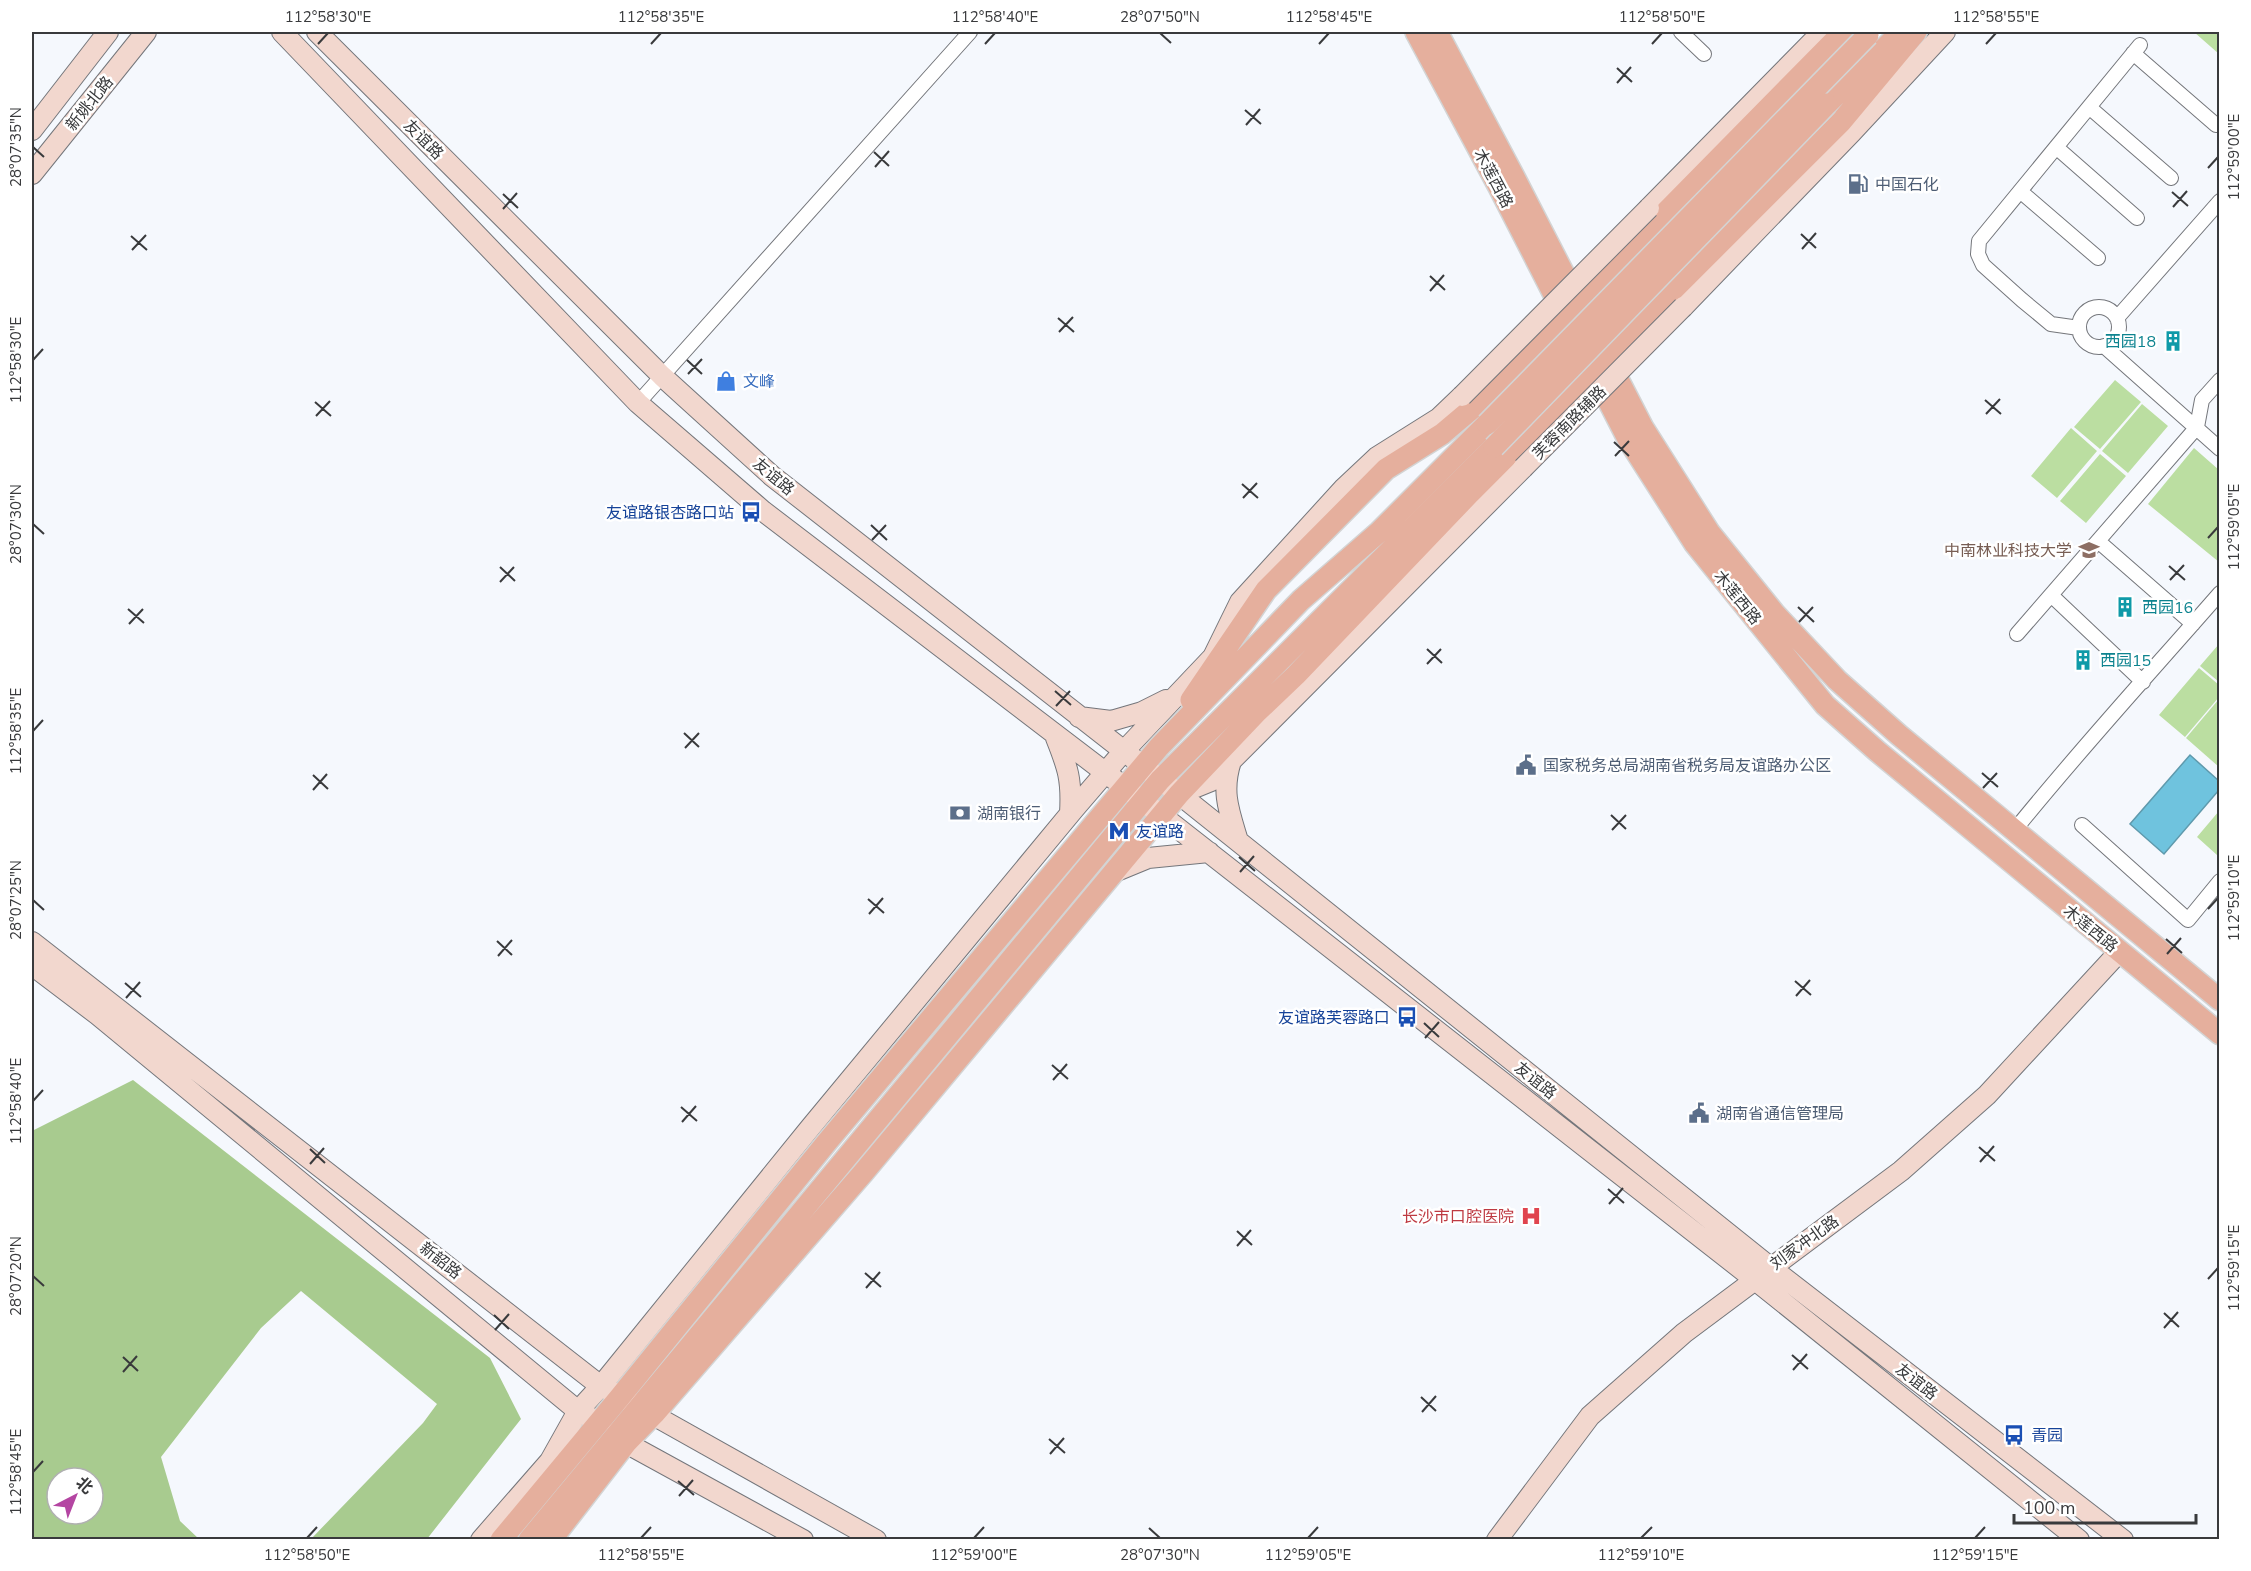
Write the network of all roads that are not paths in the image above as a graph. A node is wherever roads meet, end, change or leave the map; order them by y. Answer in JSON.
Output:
{"nodes":[{"id":1,"x":108,"y":32,"type":"edge"},
{"id":2,"x":146,"y":32,"type":"edge"},
{"id":3,"x":282,"y":32,"type":"edge"},
{"id":4,"x":316,"y":32,"type":"edge"},
{"id":5,"x":970,"y":32,"type":"edge"},
{"id":6,"x":1416,"y":32,"type":"edge"},
{"id":7,"x":1437,"y":32,"type":"edge"},
{"id":8,"x":1681,"y":32,"type":"edge"},
{"id":9,"x":1822,"y":32,"type":"edge"},
{"id":10,"x":1843,"y":32,"type":"edge"},
{"id":11,"x":1901,"y":32,"type":"edge"},
{"id":12,"x":1916,"y":32,"type":"edge"},
{"id":13,"x":1945,"y":32,"type":"edge"},
{"id":14,"x":1870,"y":33,"type":"edge"},
{"id":15,"x":1704,"y":54,"type":"dead end"},
{"id":16,"x":2089,"y":107,"type":"junction"},
{"id":17,"x":2216,"y":125,"type":"dead end"},
{"id":18,"x":32,"y":130,"type":"edge"},
{"id":19,"x":2056,"y":147,"type":"junction"},
{"id":20,"x":32,"y":174,"type":"edge"},
{"id":21,"x":2171,"y":178,"type":"dead end"},
{"id":22,"x":2020,"y":191,"type":"junction"},
{"id":23,"x":2220,"y":201,"type":"edge"},
{"id":24,"x":2137,"y":218,"type":"dead end"},
{"id":25,"x":2098,"y":258,"type":"dead end"},
{"id":26,"x":1572,"y":309,"type":"junction"},
{"id":27,"x":2117,"y":318,"type":"junction"},
{"id":28,"x":2079,"y":328,"type":"junction"},
{"id":29,"x":2104,"y":346,"type":"junction"},
{"id":30,"x":1599,"y":363,"type":"junction"},
{"id":31,"x":662,"y":376,"type":"junction"},
{"id":32,"x":2220,"y":380,"type":"edge"},
{"id":33,"x":638,"y":404,"type":"junction"},
{"id":34,"x":2197,"y":427,"type":"junction"},
{"id":35,"x":2220,"y":449,"type":"edge"},
{"id":36,"x":2098,"y":541,"type":"junction"},
{"id":37,"x":2220,"y":593,"type":"edge"},
{"id":38,"x":2051,"y":595,"type":"junction"},
{"id":39,"x":1249,"y":612,"type":"junction"},
{"id":40,"x":2193,"y":624,"type":"junction"},
{"id":41,"x":2017,"y":634,"type":"dead end"},
{"id":42,"x":1214,"y":657,"type":"junction"},
{"id":43,"x":1263,"y":677,"type":"junction"},
{"id":44,"x":2143,"y":682,"type":"junction"},
{"id":45,"x":1179,"y":693,"type":"junction"},
{"id":46,"x":1256,"y":713,"type":"junction"},
{"id":47,"x":1079,"y":717,"type":"junction"},
{"id":48,"x":1055,"y":736,"type":"junction"},
{"id":49,"x":1252,"y":740,"type":"junction"},
{"id":50,"x":1159,"y":747,"type":"junction"},
{"id":51,"x":1123,"y":752,"type":"junction"},
{"id":52,"x":1231,"y":761,"type":"junction"},
{"id":53,"x":1143,"y":767,"type":"junction"},
{"id":54,"x":1105,"y":774,"type":"junction"},
{"id":55,"x":1160,"y":780,"type":"junction"},
{"id":56,"x":1179,"y":794,"type":"junction"},
{"id":57,"x":1133,"y":795,"type":"junction"},
{"id":58,"x":1070,"y":813,"type":"junction"},
{"id":59,"x":1161,"y":815,"type":"junction"},
{"id":60,"x":2082,"y":825,"type":"dead end"},
{"id":61,"x":2014,"y":831,"type":"junction"},
{"id":62,"x":1238,"y":841,"type":"junction"},
{"id":63,"x":1209,"y":852,"type":"junction"},
{"id":64,"x":1114,"y":872,"type":"junction"},
{"id":65,"x":2220,"y":881,"type":"edge"},
{"id":66,"x":32,"y":942,"type":"edge"},
{"id":67,"x":2122,"y":953,"type":"junction"},
{"id":68,"x":32,"y":965,"type":"edge"},
{"id":69,"x":2220,"y":1000,"type":"edge"},
{"id":70,"x":2220,"y":1034,"type":"edge"},
{"id":71,"x":1766,"y":1276,"type":"junction"},
{"id":72,"x":601,"y":1386,"type":"junction"},
{"id":73,"x":620,"y":1397,"type":"junction"},
{"id":74,"x":647,"y":1410,"type":"junction"},
{"id":75,"x":578,"y":1411,"type":"junction"},
{"id":76,"x":598,"y":1422,"type":"junction"},
{"id":77,"x":622,"y":1438,"type":"junction"},
{"id":78,"x":2092,"y":1516,"type":"junction"},
{"id":79,"x":2114,"y":1537,"type":"edge"},
{"id":80,"x":2075,"y":1538,"type":"edge"},
{"id":81,"x":481,"y":1539,"type":"edge"},
{"id":82,"x":501,"y":1539,"type":"edge"},
{"id":83,"x":529,"y":1539,"type":"edge"},
{"id":84,"x":551,"y":1539,"type":"edge"},
{"id":85,"x":803,"y":1539,"type":"edge"},
{"id":86,"x":876,"y":1539,"type":"edge"},
{"id":87,"x":1497,"y":1539,"type":"edge"},
{"id":88,"x":1513,"y":1539,"type":"edge"}],
"edges":[{"from":1,"to":18,"type":"main road","name":"新姚北路"},
{"from":2,"to":20,"type":"main road","name":"新姚北路"},
{"from":3,"to":33,"type":"main road","name":"友谊路"},
{"from":4,"to":31,"type":"main road","name":"友谊路"},
{"from":5,"to":31,"type":"street"},
{"from":6,"to":26,"type":"main road","name":"木莲西路"},
{"from":7,"to":26,"type":"main road","name":"木莲西路"},
{"from":8,"to":15,"type":"street"},
{"from":9,"to":42,"type":"main road","bridge":true},
{"from":10,"to":26,"type":"main road"},
{"from":11,"to":43,"type":"main road","bridge":true},
{"from":12,"to":30,"type":"main road"},
{"from":13,"to":49,"type":"main road","name":"芙蓉南路辅路","bridge":true},
{"from":14,"to":50,"type":"main road","bridge":true},
{"from":16,"to":17,"type":"street"},
{"from":16,"to":19,"type":"street"},
{"from":16,"to":21,"type":"street"},
{"from":19,"to":22,"type":"street"},
{"from":19,"to":24,"type":"street"},
{"from":22,"to":25,"type":"street"},
{"from":22,"to":28,"type":"street"},
{"from":23,"to":27,"type":"street"},
{"from":26,"to":30,"type":"main road","name":"木莲西路"},
{"from":26,"to":39,"type":"main road"},
{"from":27,"to":28,"type":"street"},
{"from":27,"to":29,"type":"street"},
{"from":28,"to":29,"type":"street"},
{"from":29,"to":34,"type":"street"},
{"from":30,"to":46,"type":"main road"},
{"from":30,"to":61,"type":"main road","name":"木莲西路"},
{"from":30,"to":67,"type":"main road","name":"木莲西路"},
{"from":31,"to":33,"type":"street"},
{"from":31,"to":47,"type":"main road","name":"友谊路"},
{"from":32,"to":34,"type":"street"},
{"from":33,"to":48,"type":"main road","name":"友谊路"},
{"from":34,"to":35,"type":"street"},
{"from":34,"to":36,"type":"street"},
{"from":36,"to":38,"type":"street"},
{"from":36,"to":40,"type":"street"},
{"from":37,"to":40,"type":"street"},
{"from":38,"to":41,"type":"street"},
{"from":38,"to":44,"type":"street"},
{"from":39,"to":42,"type":"main road"},
{"from":39,"to":50,"type":"main road"},
{"from":40,"to":44,"type":"street"},
{"from":42,"to":45,"type":"main road"},
{"from":43,"to":46,"type":"main road"},
{"from":43,"to":55,"type":"main road"},
{"from":44,"to":61,"type":"street"},
{"from":45,"to":47,"type":"main road"},
{"from":45,"to":51,"type":"main road"},
{"from":46,"to":49,"type":"main road"},
{"from":46,"to":56,"type":"main road"},
{"from":47,"to":51,"type":"main road","name":"友谊路"},
{"from":48,"to":54,"type":"main road","name":"友谊路"},
{"from":48,"to":58,"type":"main road"},
{"from":49,"to":52,"type":"main road","name":"芙蓉南路辅路"},
{"from":50,"to":53,"type":"main road"},
{"from":51,"to":53,"type":"main road","name":"友谊路"},
{"from":51,"to":54,"type":"main road"},
{"from":52,"to":56,"type":"main road","name":"芙蓉南路辅路"},
{"from":52,"to":62,"type":"main road"},
{"from":53,"to":55,"type":"main road","name":"友谊路"},
{"from":53,"to":57,"type":"main road"},
{"from":54,"to":57,"type":"main road","name":"友谊路"},
{"from":54,"to":58,"type":"main road"},
{"from":55,"to":56,"type":"main road","name":"友谊路"},
{"from":55,"to":57,"type":"main road"},
{"from":56,"to":59,"type":"main road"},
{"from":56,"to":62,"type":"main road","name":"友谊路"},
{"from":57,"to":59,"type":"main road","name":"友谊路"},
{"from":57,"to":73,"type":"main road"},
{"from":57,"to":74,"type":"main road"},
{"from":58,"to":72,"type":"main road"},
{"from":59,"to":63,"type":"main road","name":"友谊路"},
{"from":59,"to":64,"type":"main road"},
{"from":60,"to":65,"type":"street"},
{"from":61,"to":69,"type":"main road","name":"木莲西路"},
{"from":62,"to":71,"type":"main road","name":"友谊路"},
{"from":63,"to":64,"type":"main road"},
{"from":63,"to":71,"type":"main road","name":"友谊路"},
{"from":64,"to":74,"type":"main road"},
{"from":66,"to":72,"type":"main road","name":"新韶路"},
{"from":67,"to":70,"type":"main road","name":"木莲西路"},
{"from":67,"to":71,"type":"main road","name":"刘家冲北路"},
{"from":68,"to":75,"type":"main road","name":"新韶路"},
{"from":71,"to":78,"type":"main road","name":"友谊路"},
{"from":71,"to":80,"type":"main road","name":"友谊路"},
{"from":71,"to":87,"type":"main road","name":"刘家冲北路"},
{"from":71,"to":88,"type":"main road","name":"刘家冲北路"},
{"from":72,"to":73,"type":"main road","name":"新韶路"},
{"from":72,"to":75,"type":"main road"},
{"from":73,"to":74,"type":"main road","name":"新韶路"},
{"from":73,"to":76,"type":"main road"},
{"from":74,"to":77,"type":"main road"},
{"from":74,"to":86,"type":"main road","name":"新韶路"},
{"from":75,"to":76,"type":"main road","name":"新韶路"},
{"from":75,"to":81,"type":"main road"},
{"from":76,"to":77,"type":"main road","name":"新韶路"},
{"from":76,"to":82,"type":"main road"},
{"from":77,"to":83,"type":"main road"},
{"from":77,"to":84,"type":"main road"},
{"from":77,"to":85,"type":"main road","name":"新韶路"},
{"from":78,"to":79,"type":"main road","name":"友谊路"},
{"from":78,"to":80,"type":"main road"}]}
